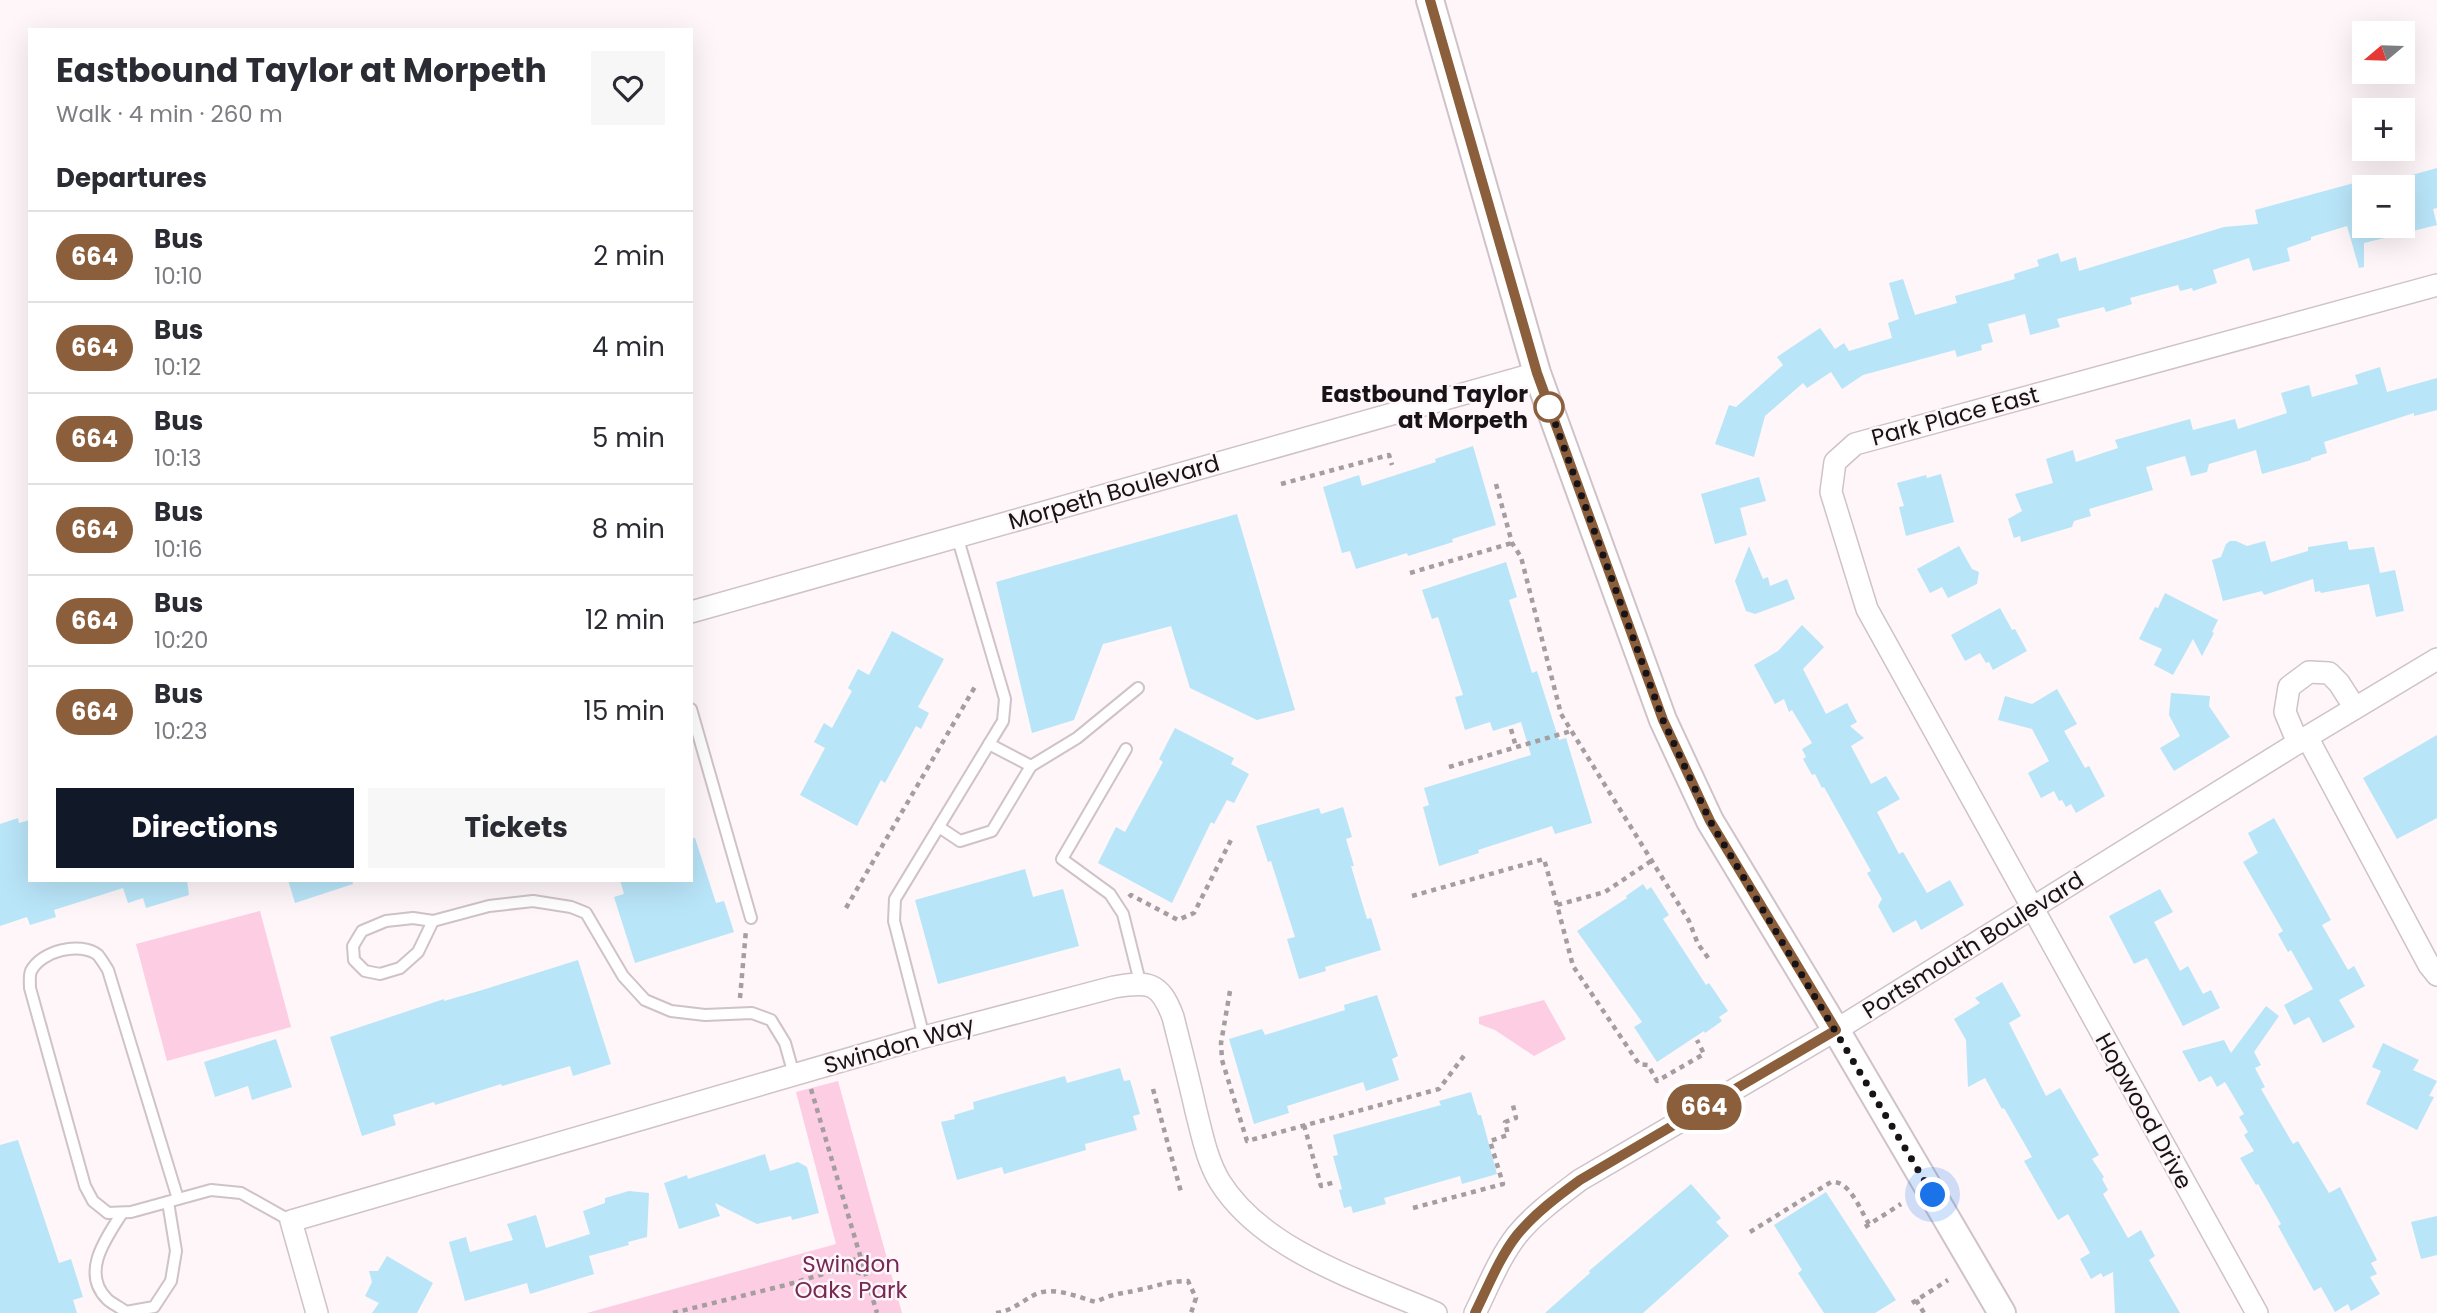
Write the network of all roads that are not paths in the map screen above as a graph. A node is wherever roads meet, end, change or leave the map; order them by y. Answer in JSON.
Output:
{"nodes":[{"id":1,"x":1430,"y":0,"type":"edge"},
{"id":2,"x":2437,"y":285,"type":"edge"},
{"id":3,"x":1537,"y":373,"type":"junction"},
{"id":4,"x":957,"y":536,"type":"junction"},
{"id":5,"x":693,"y":611,"type":"edge"},
{"id":6,"x":2437,"y":659,"type":"edge"},
{"id":7,"x":1138,"y":688,"type":"dead end"},
{"id":8,"x":2355,"y":708,"type":"junction"},
{"id":9,"x":693,"y":716,"type":"edge"},
{"id":10,"x":2302,"y":740,"type":"junction"},
{"id":11,"x":989,"y":744,"type":"junction"},
{"id":12,"x":1126,"y":749,"type":"dead end"},
{"id":13,"x":1031,"y":766,"type":"junction"},
{"id":14,"x":939,"y":827,"type":"junction"},
{"id":15,"x":2032,"y":909,"type":"junction"},
{"id":16,"x":751,"y":918,"type":"road end"},
{"id":17,"x":433,"y":921,"type":"junction"},
{"id":18,"x":2437,"y":975,"type":"edge"},
{"id":19,"x":1140,"y":982,"type":"junction"},
{"id":20,"x":1836,"y":1030,"type":"junction"},
{"id":21,"x":924,"y":1037,"type":"junction"},
{"id":22,"x":800,"y":1073,"type":"junction"},
{"id":23,"x":173,"y":1201,"type":"junction"},
{"id":24,"x":122,"y":1213,"type":"junction"},
{"id":25,"x":291,"y":1221,"type":"junction"},
{"id":26,"x":317,"y":1313,"type":"edge"},
{"id":27,"x":1436,"y":1313,"type":"edge"},
{"id":28,"x":1475,"y":1313,"type":"edge"},
{"id":29,"x":2002,"y":1313,"type":"edge"},
{"id":30,"x":2257,"y":1313,"type":"edge"}],
"edges":[{"from":1,"to":3,"type":"street"},
{"from":2,"to":15,"type":"street","name":"Park Place East"},
{"from":3,"to":4,"type":"street","name":"Morpeth Boulevard"},
{"from":3,"to":20,"type":"street"},
{"from":4,"to":5,"type":"street","name":"Morpeth Boulevard"},
{"from":4,"to":11,"type":"lane"},
{"from":6,"to":8,"type":"street","name":"Portsmouth Boulevard"},
{"from":7,"to":13,"type":"lane"},
{"from":8,"to":10,"type":"street","name":"Portsmouth Boulevard"},
{"from":8,"to":10,"type":"street"},
{"from":9,"to":16,"type":"lane"},
{"from":10,"to":15,"type":"street","name":"Portsmouth Boulevard"},
{"from":10,"to":18,"type":"street"},
{"from":11,"to":13,"type":"lane"},
{"from":11,"to":14,"type":"lane"},
{"from":12,"to":19,"type":"lane"},
{"from":13,"to":14,"type":"lane"},
{"from":14,"to":21,"type":"lane"},
{"from":15,"to":20,"type":"street","name":"Portsmouth Boulevard"},
{"from":15,"to":30,"type":"street","name":"Hopwood Drive"},
{"from":17,"to":17,"type":"lane"},
{"from":17,"to":22,"type":"lane"},
{"from":19,"to":21,"type":"street","name":"Swindon Way"},
{"from":19,"to":27,"type":"street"},
{"from":20,"to":28,"type":"street","name":"Portsmouth Boulevard"},
{"from":20,"to":29,"type":"street"},
{"from":21,"to":22,"type":"street","name":"Swindon Way"},
{"from":22,"to":25,"type":"street","name":"Swindon Way"},
{"from":23,"to":24,"type":"lane"},
{"from":23,"to":24,"type":"lane"},
{"from":23,"to":24,"type":"lane"},
{"from":23,"to":25,"type":"lane"},
{"from":25,"to":26,"type":"street"}]}
